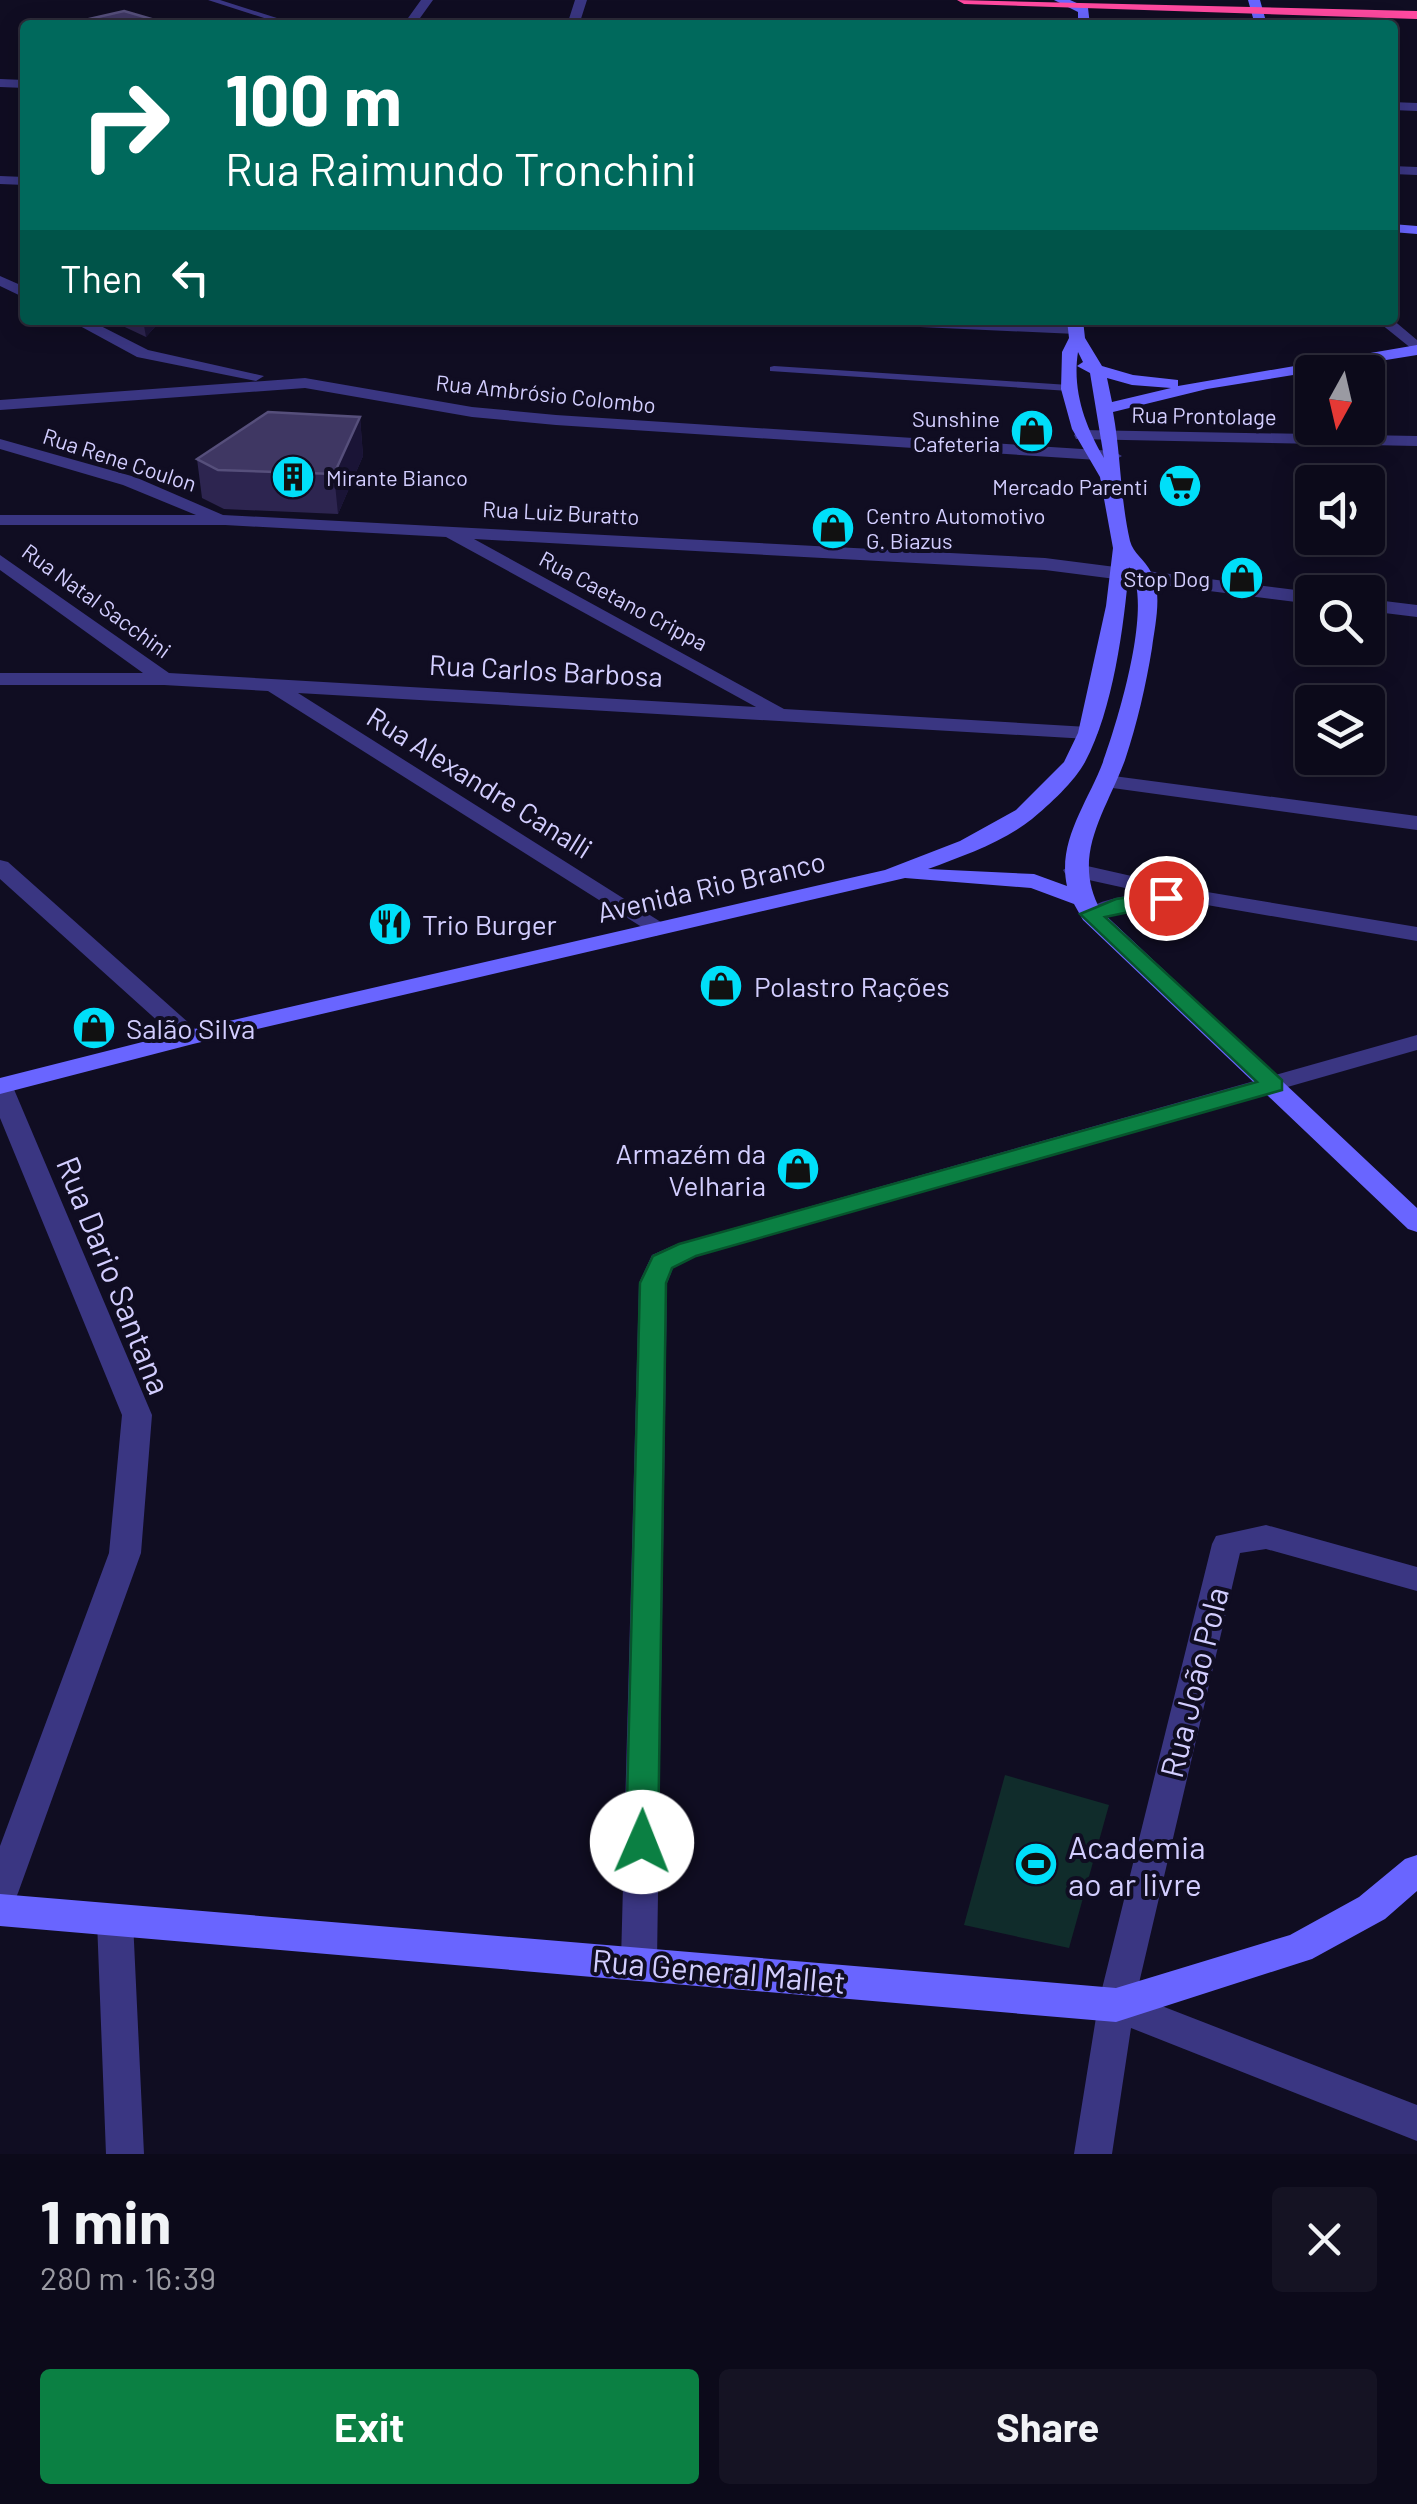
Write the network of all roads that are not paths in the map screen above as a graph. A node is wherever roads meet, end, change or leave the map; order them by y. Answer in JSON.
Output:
{"nodes":[{"id":1,"x":212,"y":0,"type":"edge"},
{"id":2,"x":599,"y":0,"type":"edge"},
{"id":3,"x":964,"y":0,"type":"edge"},
{"id":4,"x":1290,"y":0,"type":"edge"},
{"id":5,"x":1067,"y":2,"type":"edge"},
{"id":6,"x":1417,"y":4,"type":"edge"},
{"id":7,"x":580,"y":5,"type":"edge"},
{"id":8,"x":1257,"y":12,"type":"edge"},
{"id":9,"x":1417,"y":15,"type":"edge"},
{"id":10,"x":279,"y":20,"type":"edge"},
{"id":11,"x":1084,"y":20,"type":"edge"},
{"id":12,"x":87,"y":325,"type":"edge"},
{"id":13,"x":947,"y":325,"type":"edge"},
{"id":14,"x":1390,"y":325,"type":"edge"},
{"id":15,"x":1074,"y":334,"type":"edge"},
{"id":16,"x":1417,"y":349,"type":"edge"},
{"id":17,"x":774,"y":369,"type":"dead end"},
{"id":18,"x":1098,"y":373,"type":"junction"},
{"id":19,"x":306,"y":383,"type":"junction"},
{"id":20,"x":1207,"y":384,"type":"junction"},
{"id":21,"x":1070,"y":388,"type":"junction"},
{"id":22,"x":0,"y":406,"type":"edge"},
{"id":23,"x":1105,"y":409,"type":"junction"},
{"id":24,"x":1082,"y":435,"type":"junction"},
{"id":25,"x":1110,"y":436,"type":"junction"},
{"id":26,"x":1417,"y":441,"type":"edge"},
{"id":27,"x":0,"y":444,"type":"edge"},
{"id":28,"x":1090,"y":456,"type":"junction"},
{"id":29,"x":1112,"y":456,"type":"junction"},
{"id":30,"x":1108,"y":477,"type":"junction"},
{"id":31,"x":0,"y":520,"type":"edge"},
{"id":32,"x":225,"y":520,"type":"junction"},
{"id":33,"x":444,"y":531,"type":"junction"},
{"id":34,"x":1122,"y":548,"type":"junction"},
{"id":35,"x":0,"y":561,"type":"edge"},
{"id":36,"x":1118,"y":572,"type":"junction"},
{"id":37,"x":1145,"y":576,"type":"junction"},
{"id":38,"x":1295,"y":596,"type":"edge"},
{"id":39,"x":1385,"y":607,"type":"edge"},
{"id":40,"x":1417,"y":612,"type":"edge"},
{"id":41,"x":0,"y":679,"type":"edge"},
{"id":42,"x":164,"y":679,"type":"junction"},
{"id":43,"x":271,"y":685,"type":"junction"},
{"id":44,"x":781,"y":713,"type":"junction"},
{"id":45,"x":1088,"y":733,"type":"junction"},
{"id":46,"x":1106,"y":781,"type":"junction"},
{"id":47,"x":1417,"y":823,"type":"edge"},
{"id":48,"x":1,"y":870,"type":"edge"},
{"id":49,"x":1074,"y":870,"type":"junction"},
{"id":50,"x":892,"y":875,"type":"junction"},
{"id":51,"x":1189,"y":896,"type":"junction"},
{"id":52,"x":1085,"y":906,"type":"junction"},
{"id":53,"x":656,"y":929,"type":"junction"},
{"id":54,"x":1417,"y":934,"type":"edge"},
{"id":55,"x":190,"y":1037,"type":"junction"},
{"id":56,"x":1417,"y":1042,"type":"edge"},
{"id":57,"x":1274,"y":1085,"type":"junction"},
{"id":58,"x":0,"y":1087,"type":"edge"},
{"id":59,"x":1417,"y":1223,"type":"edge"},
{"id":60,"x":1417,"y":1579,"type":"edge"},
{"id":61,"x":1417,"y":1870,"type":"edge"},
{"id":62,"x":0,"y":1893,"type":"edge"},
{"id":63,"x":0,"y":1910,"type":"edge"},
{"id":64,"x":115,"y":1921,"type":"junction"},
{"id":65,"x":639,"y":1961,"type":"junction"},
{"id":66,"x":1116,"y":2005,"type":"junction"},
{"id":67,"x":1417,"y":2123,"type":"edge"},
{"id":68,"x":125,"y":2154,"type":"edge"},
{"id":69,"x":1093,"y":2154,"type":"edge"}],
"edges":[{"from":1,"to":10,"type":"lane"},
{"from":2,"to":7,"type":"street"},
{"from":3,"to":5,"type":"highway"},
{"from":4,"to":6,"type":"highway"},
{"from":5,"to":8,"type":"highway"},
{"from":5,"to":11,"type":"main road"},
{"from":8,"to":9,"type":"highway"},
{"from":12,"to":19,"type":"street"},
{"from":13,"to":15,"type":"street"},
{"from":14,"to":16,"type":"street"},
{"from":15,"to":18,"type":"main road"},
{"from":15,"to":21,"type":"main road","name":"Avenida Rio Branco"},
{"from":16,"to":20,"type":"main road"},
{"from":17,"to":21,"type":"lane"},
{"from":18,"to":20,"type":"main road"},
{"from":18,"to":23,"type":"main road","name":"Avenida Rio Branco"},
{"from":19,"to":22,"type":"street","name":"Rua Ambrósio Colombo"},
{"from":19,"to":28,"type":"street","name":"Rua Ambrósio Colombo"},
{"from":20,"to":23,"type":"main road"},
{"from":21,"to":24,"type":"main road","name":"Avenida Rio Branco"},
{"from":23,"to":25,"type":"main road","name":"Avenida Rio Branco"},
{"from":24,"to":25,"type":"street","name":"Rua Prontolage"},
{"from":24,"to":28,"type":"main road","name":"Avenida Rio Branco"},
{"from":25,"to":26,"type":"street","name":"Rua Prontolage"},
{"from":25,"to":29,"type":"main road","name":"Avenida Rio Branco"},
{"from":27,"to":32,"type":"street","name":"Rua Rene Coulon"},
{"from":28,"to":29,"type":"street","name":"Rua Ambrósio Colombo"},
{"from":28,"to":30,"type":"main road","name":"Avenida Rio Branco"},
{"from":29,"to":30,"type":"main road","name":"Avenida Rio Branco"},
{"from":30,"to":34,"type":"main road","name":"Avenida Rio Branco"},
{"from":31,"to":32,"type":"street","name":"Rua Luiz Buratto"},
{"from":32,"to":33,"type":"street","name":"Rua Luiz Buratto"},
{"from":33,"to":36,"type":"street","name":"Rua Luiz Buratto"},
{"from":33,"to":44,"type":"street","name":"Rua Caetano Crippa"},
{"from":34,"to":36,"type":"main road","name":"Avenida Rio Branco"},
{"from":34,"to":37,"type":"main road","name":"Avenida Rio Branco"},
{"from":35,"to":42,"type":"street","name":"Rua Natal Sacchini"},
{"from":36,"to":37,"type":"street","name":"Rua Luiz Buratto"},
{"from":36,"to":45,"type":"main road","name":"Avenida Rio Branco"},
{"from":37,"to":38,"type":"street"},
{"from":37,"to":46,"type":"main road"},
{"from":39,"to":40,"type":"street"},
{"from":41,"to":42,"type":"street","name":"Rua Carlos Barbosa"},
{"from":42,"to":43,"type":"street","name":"Rua Carlos Barbosa"},
{"from":43,"to":44,"type":"street","name":"Rua Carlos Barbosa"},
{"from":43,"to":53,"type":"street","name":"Rua Alexandre Canalli"},
{"from":44,"to":45,"type":"street","name":"Rua Carlos Barbosa"},
{"from":45,"to":50,"type":"main road","name":"Avenida Rio Branco"},
{"from":46,"to":47,"type":"street"},
{"from":46,"to":49,"type":"main road"},
{"from":48,"to":55,"type":"street"},
{"from":49,"to":51,"type":"street"},
{"from":49,"to":52,"type":"main road"},
{"from":50,"to":52,"type":"main road"},
{"from":50,"to":53,"type":"main road","name":"Avenida Rio Branco"},
{"from":51,"to":52,"type":"street"},
{"from":51,"to":54,"type":"street"},
{"from":52,"to":57,"type":"main road"},
{"from":53,"to":55,"type":"main road","name":"Avenida Rio Branco"},
{"from":55,"to":58,"type":"main road","name":"Avenida Rio Branco"},
{"from":56,"to":57,"type":"street"},
{"from":57,"to":59,"type":"main road"},
{"from":57,"to":65,"type":"street"},
{"from":58,"to":62,"type":"street","name":"Rua Dario Santana"},
{"from":60,"to":66,"type":"street","name":"Rua João Pola"},
{"from":61,"to":66,"type":"main road"},
{"from":63,"to":64,"type":"main road","name":"Rua General Mallet"},
{"from":64,"to":65,"type":"main road","name":"Rua General Mallet"},
{"from":64,"to":68,"type":"street"},
{"from":65,"to":66,"type":"main road","name":"Rua General Mallet"},
{"from":66,"to":67,"type":"street","name":"Rua General Mallet"},
{"from":66,"to":69,"type":"street","name":"Rua João Pola"}]}
